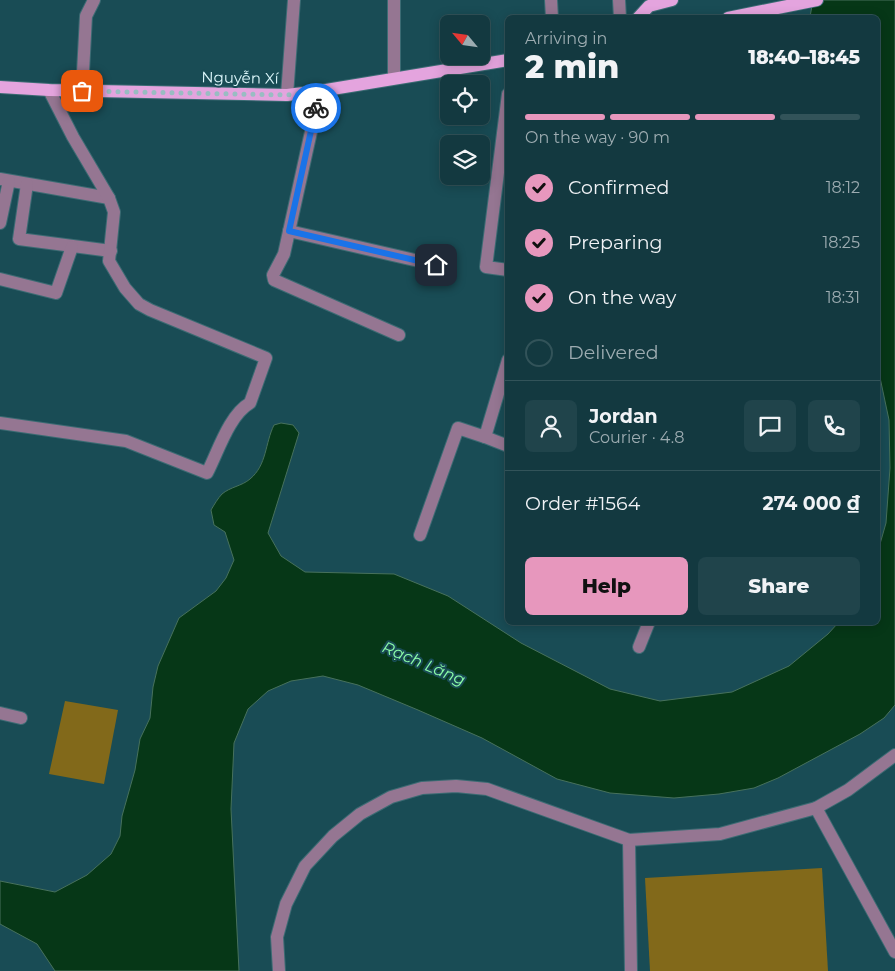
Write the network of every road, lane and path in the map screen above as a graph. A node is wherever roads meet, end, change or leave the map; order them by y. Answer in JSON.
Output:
{"nodes":[{"id":1,"x":94,"y":0,"type":"edge"},
{"id":2,"x":294,"y":0,"type":"edge"},
{"id":3,"x":394,"y":0,"type":"edge"},
{"id":4,"x":551,"y":0,"type":"edge"},
{"id":5,"x":619,"y":0,"type":"edge"},
{"id":6,"x":672,"y":0,"type":"edge"},
{"id":7,"x":817,"y":0,"type":"edge"},
{"id":8,"x":552,"y":15,"type":"edge"},
{"id":9,"x":620,"y":15,"type":"edge"},
{"id":10,"x":641,"y":15,"type":"edge"},
{"id":11,"x":743,"y":15,"type":"edge"},
{"id":12,"x":505,"y":60,"type":"edge"},
{"id":13,"x":394,"y":78,"type":"junction"},
{"id":14,"x":0,"y":79,"type":"edge"},
{"id":15,"x":5,"y":88,"type":"edge"},
{"id":16,"x":49,"y":90,"type":"junction"},
{"id":17,"x":82,"y":91,"type":"junction"},
{"id":18,"x":320,"y":91,"type":"junction"},
{"id":19,"x":287,"y":95,"type":"junction"},
{"id":20,"x":505,"y":118,"type":"edge"},
{"id":21,"x":5,"y":180,"type":"edge"},
{"id":22,"x":27,"y":184,"type":"junction"},
{"id":23,"x":109,"y":198,"type":"junction"},
{"id":24,"x":0,"y":223,"type":"edge"},
{"id":25,"x":289,"y":231,"type":"junction"},
{"id":26,"x":72,"y":247,"type":"junction"},
{"id":27,"x":110,"y":251,"type":"junction"},
{"id":28,"x":436,"y":265,"type":"dead end"},
{"id":29,"x":505,"y":270,"type":"edge"},
{"id":30,"x":0,"y":279,"type":"edge"},
{"id":31,"x":399,"y":335,"type":"dead end"},
{"id":32,"x":505,"y":370,"type":"edge"},
{"id":33,"x":0,"y":423,"type":"edge"},
{"id":34,"x":485,"y":437,"type":"junction"},
{"id":35,"x":505,"y":445,"type":"edge"},
{"id":36,"x":420,"y":535,"type":"dead end"},
{"id":37,"x":648,"y":625,"type":"edge"},
{"id":38,"x":639,"y":647,"type":"dead end"},
{"id":39,"x":0,"y":713,"type":"edge"},
{"id":40,"x":22,"y":718,"type":"dead end"},
{"id":41,"x":895,"y":755,"type":"edge"},
{"id":42,"x":816,"y":808,"type":"junction"},
{"id":43,"x":629,"y":840,"type":"junction"},
{"id":44,"x":895,"y":952,"type":"edge"},
{"id":45,"x":279,"y":971,"type":"edge"},
{"id":46,"x":631,"y":971,"type":"edge"}],
"edges":[{"from":1,"to":17,"type":"street"},
{"from":2,"to":19,"type":"street"},
{"from":3,"to":13,"type":"street"},
{"from":4,"to":8,"type":"street"},
{"from":5,"to":9,"type":"street"},
{"from":6,"to":10,"type":"main road"},
{"from":7,"to":11,"type":"main road"},
{"from":12,"to":13,"type":"main road","name":"Nguyễn Xí"},
{"from":13,"to":18,"type":"main road","name":"Nguyễn Xí"},
{"from":14,"to":15,"type":"street"},
{"from":15,"to":16,"type":"main road","name":"Nguyễn Xí"},
{"from":16,"to":17,"type":"main road","name":"Nguyễn Xí"},
{"from":16,"to":23,"type":"street"},
{"from":17,"to":19,"type":"main road","name":"Nguyễn Xí"},
{"from":18,"to":19,"type":"main road","name":"Nguyễn Xí"},
{"from":18,"to":25,"type":"street"},
{"from":20,"to":29,"type":"street"},
{"from":21,"to":22,"type":"street"},
{"from":21,"to":24,"type":"street"},
{"from":22,"to":23,"type":"street"},
{"from":22,"to":26,"type":"street"},
{"from":23,"to":27,"type":"street"},
{"from":25,"to":28,"type":"street"},
{"from":25,"to":31,"type":"street"},
{"from":26,"to":27,"type":"street"},
{"from":26,"to":30,"type":"street"},
{"from":27,"to":33,"type":"street"},
{"from":32,"to":34,"type":"street"},
{"from":34,"to":35,"type":"street"},
{"from":34,"to":36,"type":"street"},
{"from":37,"to":38,"type":"street"},
{"from":39,"to":40,"type":"street"},
{"from":41,"to":42,"type":"street"},
{"from":42,"to":43,"type":"street"},
{"from":42,"to":44,"type":"street"},
{"from":43,"to":45,"type":"street"},
{"from":43,"to":46,"type":"street"}]}
